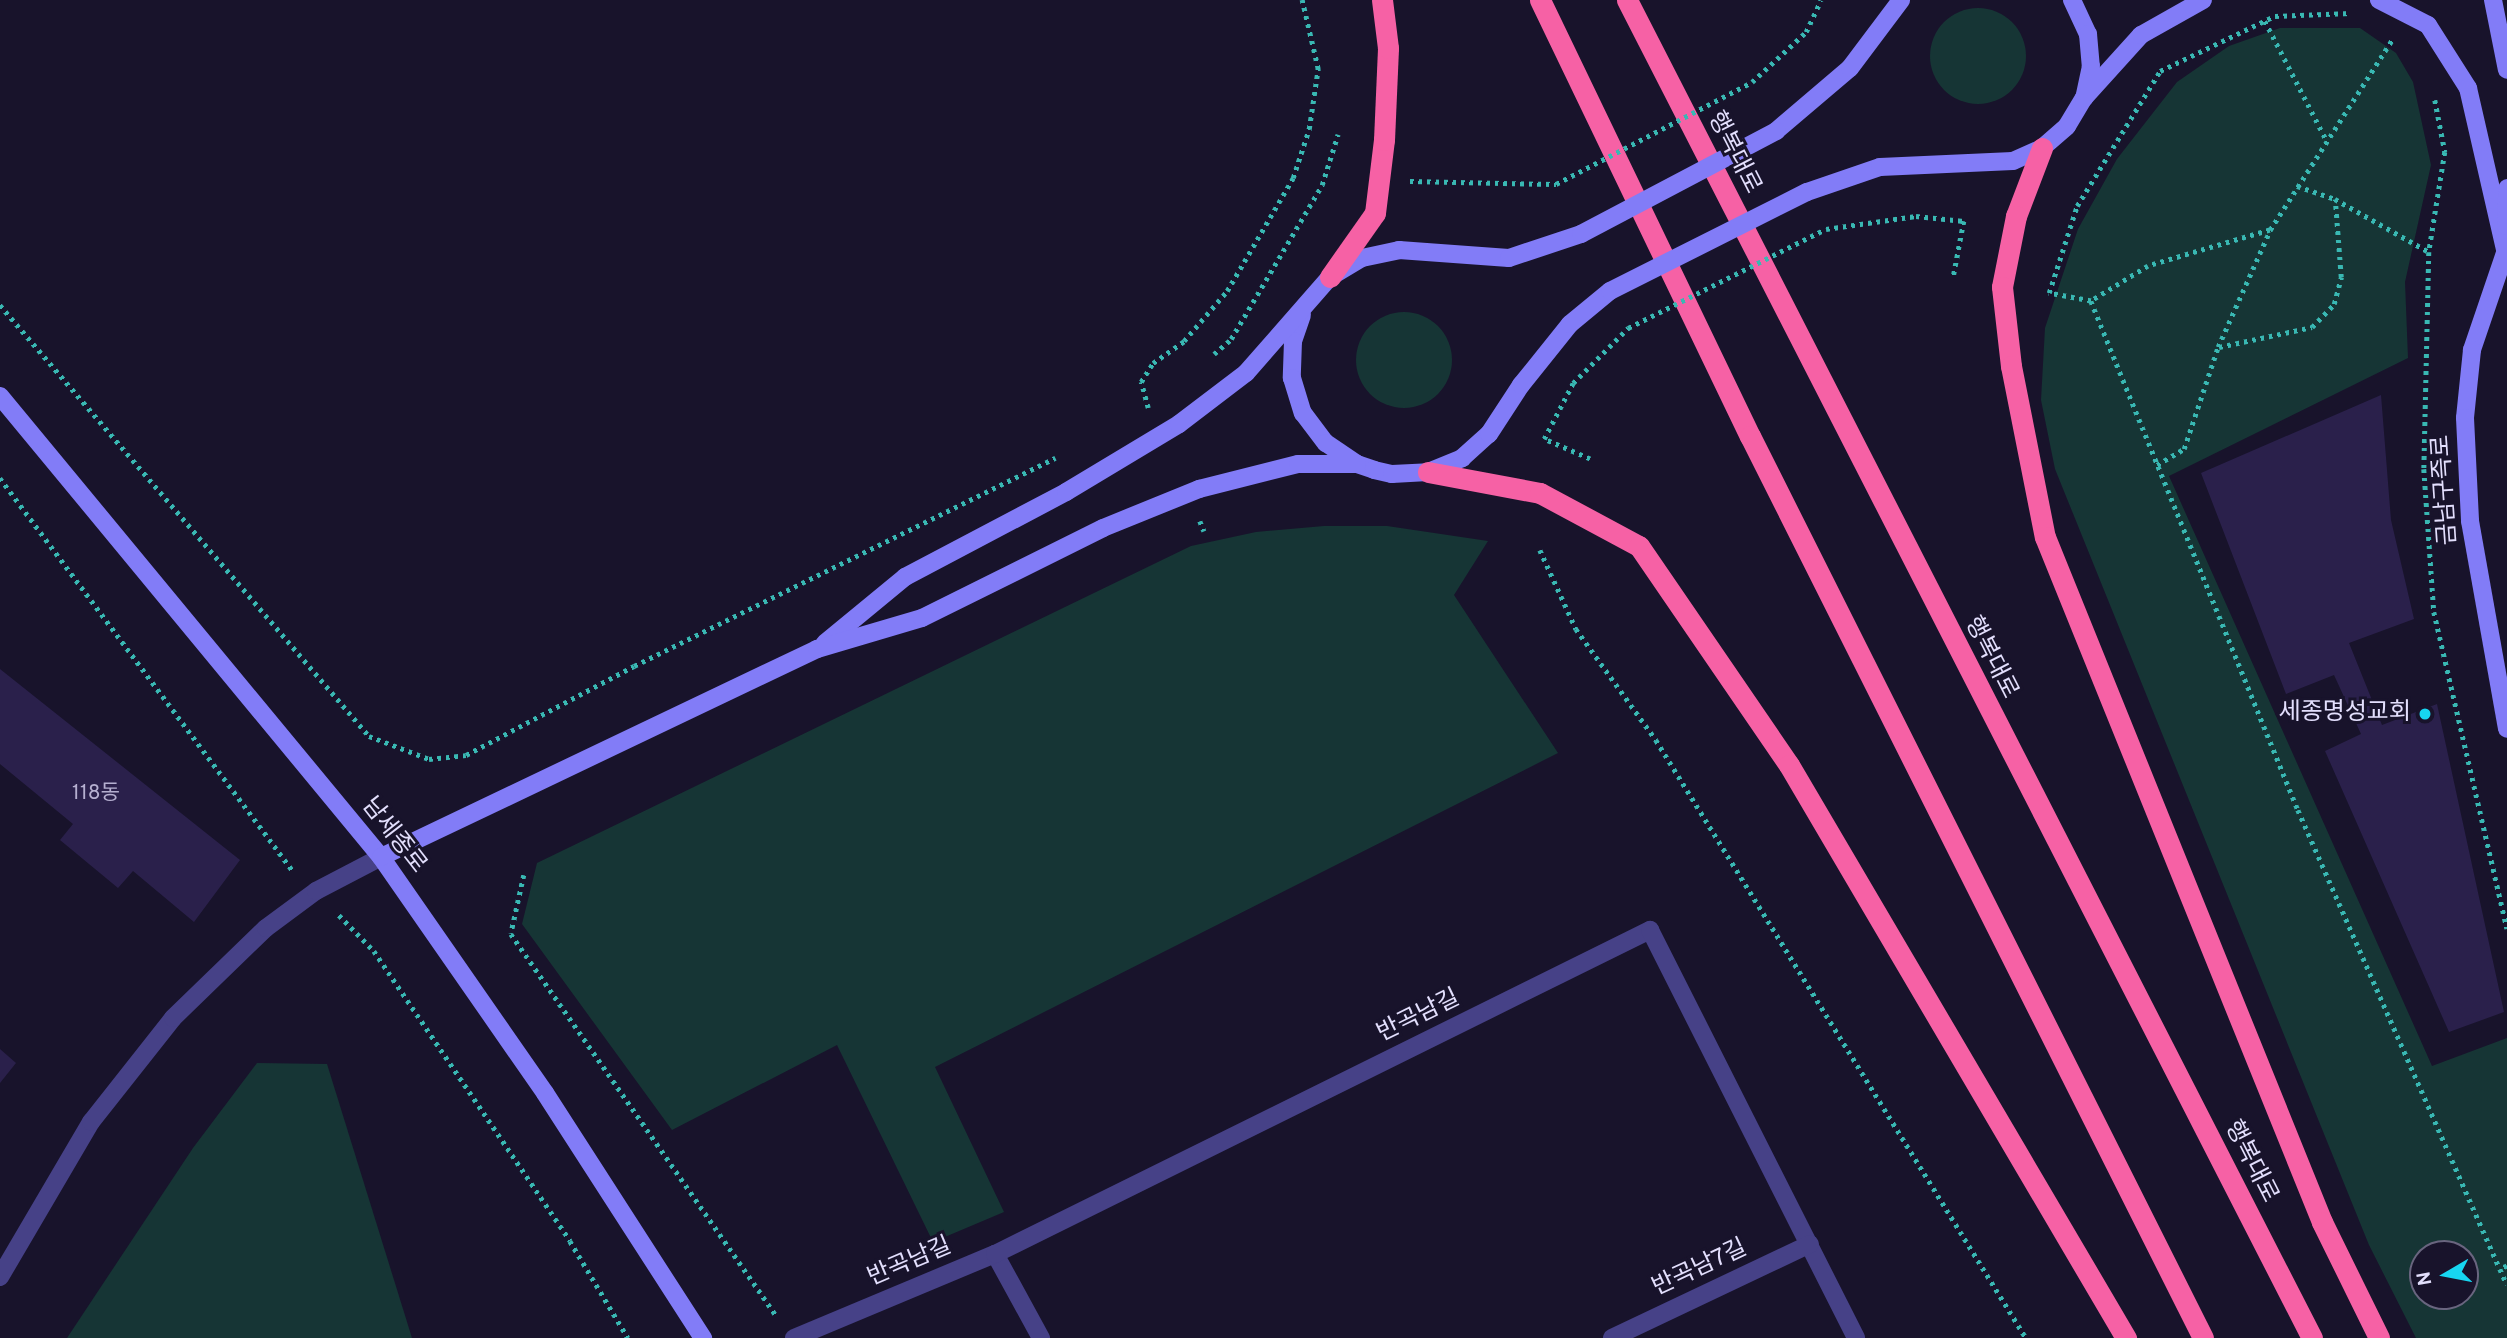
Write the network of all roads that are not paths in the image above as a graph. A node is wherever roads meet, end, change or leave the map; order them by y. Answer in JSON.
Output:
{"nodes":[{"id":1,"x":1382,"y":0,"type":"edge"},
{"id":2,"x":1540,"y":0,"type":"edge"},
{"id":3,"x":1627,"y":0,"type":"edge"},
{"id":4,"x":1901,"y":0,"type":"edge"},
{"id":5,"x":2072,"y":0,"type":"edge"},
{"id":6,"x":2203,"y":0,"type":"edge"},
{"id":7,"x":2379,"y":0,"type":"edge"},
{"id":8,"x":2493,"y":0,"type":"edge"},
{"id":9,"x":2507,"y":70,"type":"edge"},
{"id":10,"x":2084,"y":98,"type":"junction"},
{"id":11,"x":2042,"y":148,"type":"junction"},
{"id":12,"x":2507,"y":188,"type":"edge"},
{"id":13,"x":2506,"y":249,"type":"edge"},
{"id":14,"x":1330,"y":277,"type":"junction"},
{"id":15,"x":1306,"y":306,"type":"junction"},
{"id":16,"x":0,"y":396,"type":"edge"},
{"id":17,"x":1357,"y":464,"type":"junction"},
{"id":18,"x":1428,"y":472,"type":"junction"},
{"id":19,"x":817,"y":649,"type":"junction"},
{"id":20,"x":2507,"y":729,"type":"edge"},
{"id":21,"x":381,"y":857,"type":"junction"},
{"id":22,"x":1810,"y":1244,"type":"junction"},
{"id":23,"x":995,"y":1254,"type":"junction"},
{"id":24,"x":0,"y":1277,"type":"edge"},
{"id":25,"x":789,"y":1332,"type":"edge"},
{"id":26,"x":703,"y":1338,"type":"edge"},
{"id":27,"x":1041,"y":1338,"type":"edge"},
{"id":28,"x":1612,"y":1338,"type":"edge"},
{"id":29,"x":1856,"y":1338,"type":"edge"},
{"id":30,"x":2126,"y":1338,"type":"edge"},
{"id":31,"x":2203,"y":1338,"type":"edge"},
{"id":32,"x":2312,"y":1338,"type":"edge"},
{"id":33,"x":2379,"y":1338,"type":"edge"}],
"edges":[{"from":1,"to":14,"type":"highway"},
{"from":2,"to":31,"type":"highway"},
{"from":3,"to":32,"type":"highway","name":"행복대로"},
{"from":4,"to":14,"type":"street","bridge":true},
{"from":5,"to":10,"type":"street"},
{"from":6,"to":10,"type":"street"},
{"from":7,"to":13,"type":"street"},
{"from":8,"to":9,"type":"street"},
{"from":10,"to":11,"type":"street"},
{"from":11,"to":18,"type":"street","bridge":true},
{"from":11,"to":33,"type":"highway"},
{"from":12,"to":13,"type":"street","name":"금남구즉로"},
{"from":13,"to":20,"type":"street","name":"금남구즉로"},
{"from":14,"to":15,"type":"street"},
{"from":15,"to":17,"type":"street"},
{"from":15,"to":19,"type":"street"},
{"from":16,"to":21,"type":"street","name":"남세종로"},
{"from":17,"to":18,"type":"street"},
{"from":17,"to":19,"type":"street"},
{"from":18,"to":30,"type":"highway"},
{"from":19,"to":21,"type":"street"},
{"from":21,"to":24,"type":"street"},
{"from":21,"to":26,"type":"street","name":"남세종로"},
{"from":22,"to":23,"type":"street","name":"반곡남길"},
{"from":22,"to":28,"type":"street","name":"반곡남7길"},
{"from":22,"to":29,"type":"street","name":"반곡남길"},
{"from":23,"to":25,"type":"street","name":"반곡남길"},
{"from":23,"to":27,"type":"street"}]}
